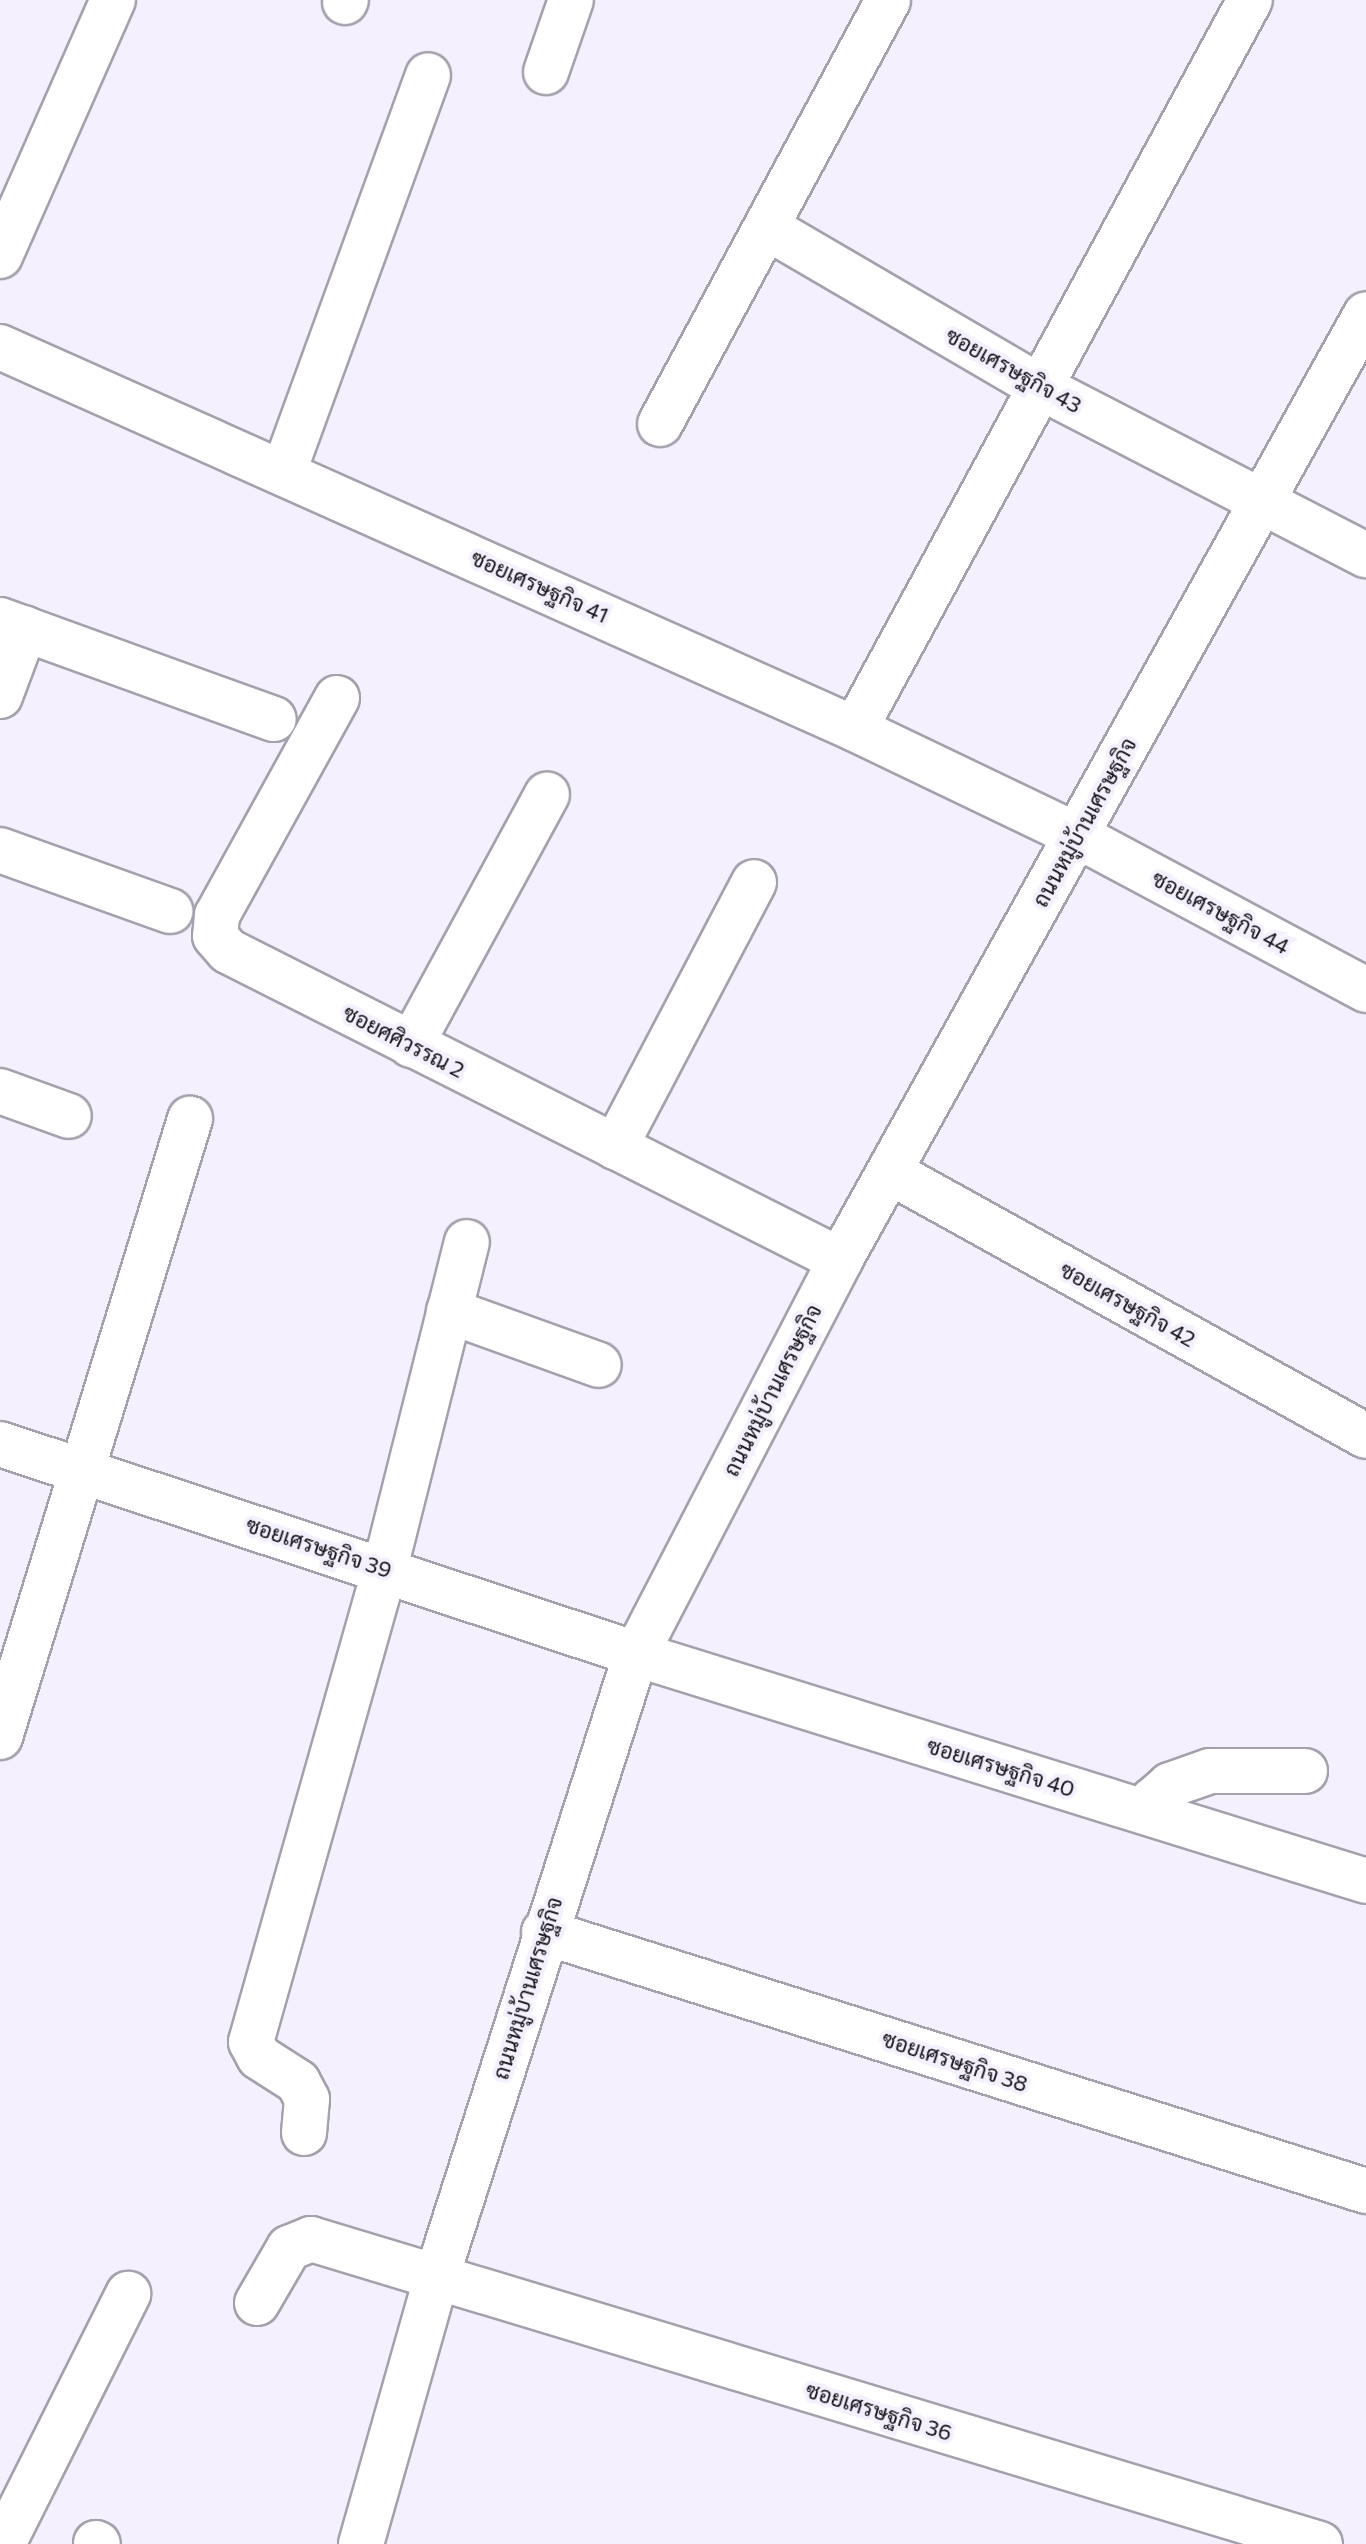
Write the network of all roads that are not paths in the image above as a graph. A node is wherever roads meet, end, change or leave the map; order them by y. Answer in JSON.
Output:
{"nodes":[{"id":1,"x":113,"y":0,"type":"edge"},
{"id":2,"x":571,"y":0,"type":"edge"},
{"id":3,"x":888,"y":0,"type":"edge"},
{"id":4,"x":1250,"y":0,"type":"edge"},
{"id":5,"x":546,"y":72,"type":"dead end"},
{"id":6,"x":428,"y":75,"type":"dead end"},
{"id":7,"x":768,"y":228,"type":"junction"},
{"id":8,"x":0,"y":256,"type":"edge"},
{"id":9,"x":1366,"y":314,"type":"edge"},
{"id":10,"x":0,"y":347,"type":"edge"},
{"id":11,"x":1040,"y":387,"type":"junction"},
{"id":12,"x":660,"y":424,"type":"dead end"},
{"id":13,"x":284,"y":471,"type":"junction"},
{"id":14,"x":1265,"y":501,"type":"junction"},
{"id":15,"x":1366,"y":555,"type":"edge"},
{"id":16,"x":12,"y":624,"type":"edge"},
{"id":17,"x":0,"y":696,"type":"edge"},
{"id":18,"x":337,"y":698,"type":"dead end"},
{"id":19,"x":274,"y":719,"type":"dead end"},
{"id":20,"x":855,"y":729,"type":"junction"},
{"id":21,"x":547,"y":794,"type":"dead end"},
{"id":22,"x":1076,"y":835,"type":"junction"},
{"id":23,"x":0,"y":850,"type":"edge"},
{"id":24,"x":754,"y":882,"type":"dead end"},
{"id":25,"x":170,"y":911,"type":"dead end"},
{"id":26,"x":1366,"y":990,"type":"edge"},
{"id":27,"x":411,"y":1045,"type":"junction"},
{"id":28,"x":0,"y":1091,"type":"edge"},
{"id":29,"x":69,"y":1116,"type":"dead end"},
{"id":30,"x":190,"y":1119,"type":"dead end"},
{"id":31,"x":615,"y":1147,"type":"junction"},
{"id":32,"x":890,"y":1172,"type":"junction"},
{"id":33,"x":467,"y":1242,"type":"dead end"},
{"id":34,"x":840,"y":1260,"type":"junction"},
{"id":35,"x":449,"y":1311,"type":"junction"},
{"id":36,"x":599,"y":1365,"type":"dead end"},
{"id":37,"x":1366,"y":1436,"type":"edge"},
{"id":38,"x":0,"y":1444,"type":"edge"},
{"id":39,"x":81,"y":1472,"type":"junction"},
{"id":40,"x":385,"y":1568,"type":"junction"},
{"id":41,"x":636,"y":1654,"type":"junction"},
{"id":42,"x":0,"y":1737,"type":"edge"},
{"id":43,"x":1305,"y":1771,"type":"dead end"},
{"id":44,"x":1149,"y":1813,"type":"junction"},
{"id":45,"x":1366,"y":1881,"type":"edge"},
{"id":46,"x":544,"y":1932,"type":"junction"},
{"id":47,"x":304,"y":2133,"type":"dead end"},
{"id":48,"x":1366,"y":2191,"type":"edge"},
{"id":49,"x":436,"y":2279,"type":"junction"},
{"id":50,"x":128,"y":2294,"type":"dead end"},
{"id":51,"x":257,"y":2303,"type":"dead end"},
{"id":52,"x":3,"y":2544,"type":"edge"},
{"id":53,"x":361,"y":2544,"type":"edge"},
{"id":54,"x":1320,"y":2544,"type":"edge"}],
"edges":[{"from":1,"to":8,"type":"street"},
{"from":2,"to":5,"type":"street"},
{"from":3,"to":7,"type":"street"},
{"from":4,"to":11,"type":"street"},
{"from":6,"to":13,"type":"street"},
{"from":7,"to":11,"type":"street","name":"ซอยเศรษฐกิจ 43"},
{"from":7,"to":12,"type":"street"},
{"from":9,"to":14,"type":"street","name":"ถนนหมู่บ้านเศรษฐกิจ"},
{"from":10,"to":13,"type":"street","name":"ซอยเศรษฐกิจ 41"},
{"from":11,"to":14,"type":"street","name":"ซอยเศรษฐกิจ 43"},
{"from":11,"to":20,"type":"street"},
{"from":13,"to":20,"type":"street","name":"ซอยเศรษฐกิจ 41"},
{"from":14,"to":15,"type":"street","name":"ซอยเศรษฐกิจ 43"},
{"from":14,"to":22,"type":"street","name":"ถนนหมู่บ้านเศรษฐกิจ"},
{"from":16,"to":17,"type":"street"},
{"from":16,"to":19,"type":"street"},
{"from":18,"to":27,"type":"street","name":"ซอยศศิวรรณ 2"},
{"from":20,"to":22,"type":"street","name":"ซอยเศรษฐกิจ 41"},
{"from":21,"to":27,"type":"street"},
{"from":22,"to":26,"type":"street","name":"ซอยเศรษฐกิจ 44"},
{"from":22,"to":32,"type":"street","name":"ถนนหมู่บ้านเศรษฐกิจ"},
{"from":23,"to":25,"type":"street"},
{"from":24,"to":31,"type":"street"},
{"from":27,"to":31,"type":"street","name":"ซอยศศิวรรณ 2"},
{"from":28,"to":29,"type":"street"},
{"from":30,"to":39,"type":"street"},
{"from":31,"to":34,"type":"street","name":"ซอยศศิวรรณ 2"},
{"from":32,"to":34,"type":"street","name":"ถนนหมู่บ้านเศรษฐกิจ"},
{"from":32,"to":37,"type":"street","name":"ซอยเศรษฐกิจ 42"},
{"from":33,"to":35,"type":"street"},
{"from":34,"to":41,"type":"street","name":"ถนนหมู่บ้านเศรษฐกิจ"},
{"from":35,"to":36,"type":"street"},
{"from":35,"to":40,"type":"street"},
{"from":38,"to":39,"type":"street","name":"ซอยเศรษฐกิจ 39"},
{"from":39,"to":40,"type":"street","name":"ซอยเศรษฐกิจ 39"},
{"from":39,"to":42,"type":"street"},
{"from":40,"to":41,"type":"street","name":"ซอยเศรษฐกิจ 39"},
{"from":40,"to":47,"type":"street"},
{"from":41,"to":44,"type":"street","name":"ซอยเศรษฐกิจ 40"},
{"from":41,"to":46,"type":"street","name":"ถนนหมู่บ้านเศรษฐกิจ"},
{"from":43,"to":44,"type":"street"},
{"from":44,"to":45,"type":"street","name":"ซอยเศรษฐกิจ 40"},
{"from":46,"to":48,"type":"street","name":"ซอยเศรษฐกิจ 38"},
{"from":46,"to":49,"type":"street","name":"ถนนหมู่บ้านเศรษฐกิจ"},
{"from":49,"to":51,"type":"street","name":"ซอยเศรษฐกิจ 36"},
{"from":49,"to":53,"type":"street","name":"ถนนหมู่บ้านเศรษฐกิจ"},
{"from":49,"to":54,"type":"street","name":"ซอยเศรษฐกิจ 36"},
{"from":50,"to":52,"type":"street"}]}
